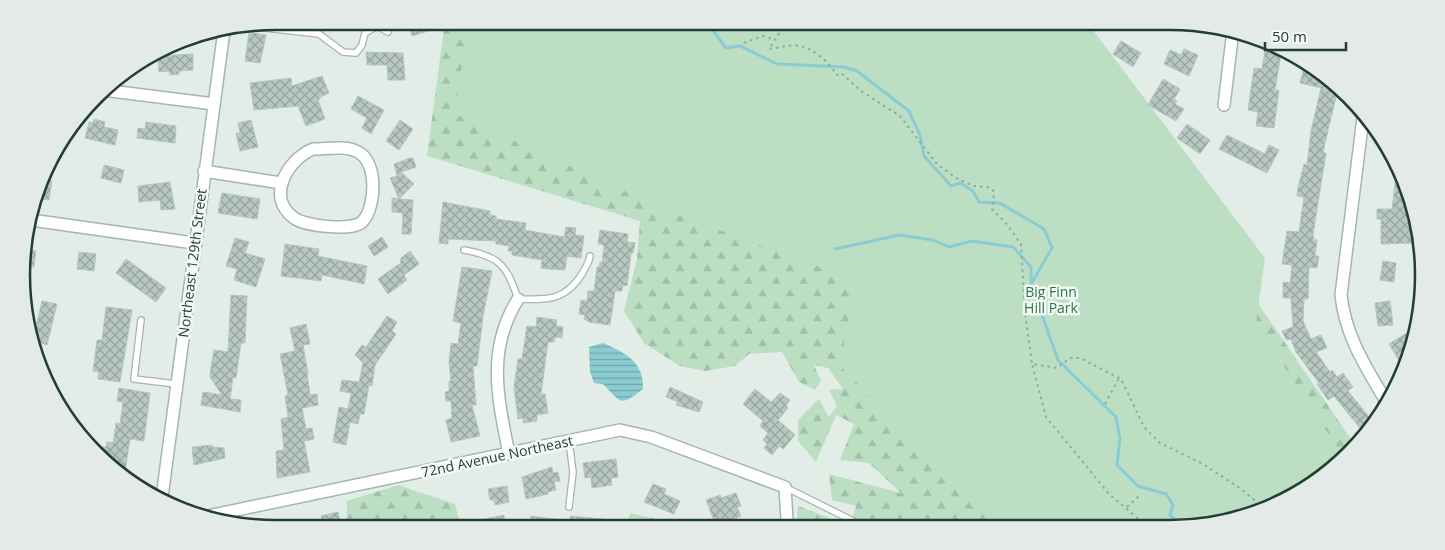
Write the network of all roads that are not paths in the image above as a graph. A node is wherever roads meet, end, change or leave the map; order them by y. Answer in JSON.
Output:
{"nodes":[{"id":1,"x":284,"y":30,"type":"edge"},
{"id":2,"x":371,"y":30,"type":"edge"},
{"id":3,"x":384,"y":30,"type":"edge"},
{"id":4,"x":388,"y":32,"type":"dead end"},
{"id":5,"x":223,"y":36,"type":"edge"},
{"id":6,"x":1232,"y":38,"type":"edge"},
{"id":7,"x":113,"y":91,"type":"edge"},
{"id":8,"x":214,"y":104,"type":"junction"},
{"id":9,"x":1224,"y":105,"type":"dead end"},
{"id":10,"x":1362,"y":124,"type":"edge"},
{"id":11,"x":204,"y":171,"type":"junction"},
{"id":12,"x":281,"y":183,"type":"junction"},
{"id":13,"x":36,"y":221,"type":"edge"},
{"id":14,"x":194,"y":242,"type":"junction"},
{"id":15,"x":464,"y":250,"type":"dead end"},
{"id":16,"x":590,"y":256,"type":"dead end"},
{"id":17,"x":518,"y":299,"type":"junction"},
{"id":18,"x":141,"y":320,"type":"dead end"},
{"id":19,"x":176,"y":384,"type":"junction"},
{"id":20,"x":1383,"y":396,"type":"edge"},
{"id":21,"x":569,"y":441,"type":"junction"},
{"id":22,"x":509,"y":454,"type":"junction"},
{"id":23,"x":785,"y":488,"type":"junction"},
{"id":24,"x":163,"y":493,"type":"edge"},
{"id":25,"x":569,"y":507,"type":"dead end"},
{"id":26,"x":220,"y":514,"type":"edge"},
{"id":27,"x":787,"y":520,"type":"edge"},
{"id":28,"x":851,"y":520,"type":"edge"}],
"edges":[{"from":1,"to":2,"type":"lane"},
{"from":3,"to":4,"type":"lane"},
{"from":5,"to":8,"type":"street","name":"Northeast 129th Street"},
{"from":6,"to":9,"type":"street"},
{"from":7,"to":8,"type":"street"},
{"from":8,"to":11,"type":"street","name":"Northeast 129th Street"},
{"from":10,"to":20,"type":"street"},
{"from":11,"to":12,"type":"street"},
{"from":11,"to":14,"type":"street","name":"Northeast 129th Street"},
{"from":12,"to":12,"type":"street"},
{"from":13,"to":14,"type":"street"},
{"from":14,"to":19,"type":"street","name":"Northeast 129th Street"},
{"from":15,"to":17,"type":"lane"},
{"from":16,"to":17,"type":"lane"},
{"from":17,"to":22,"type":"street"},
{"from":18,"to":19,"type":"lane"},
{"from":19,"to":24,"type":"street","name":"Northeast 129th Street"},
{"from":21,"to":22,"type":"street","name":"72nd Avenue Northeast"},
{"from":21,"to":23,"type":"street","name":"72nd Avenue Northeast"},
{"from":21,"to":25,"type":"lane"},
{"from":22,"to":26,"type":"street","name":"72nd Avenue Northeast"},
{"from":23,"to":27,"type":"street"},
{"from":23,"to":28,"type":"lane"}]}
